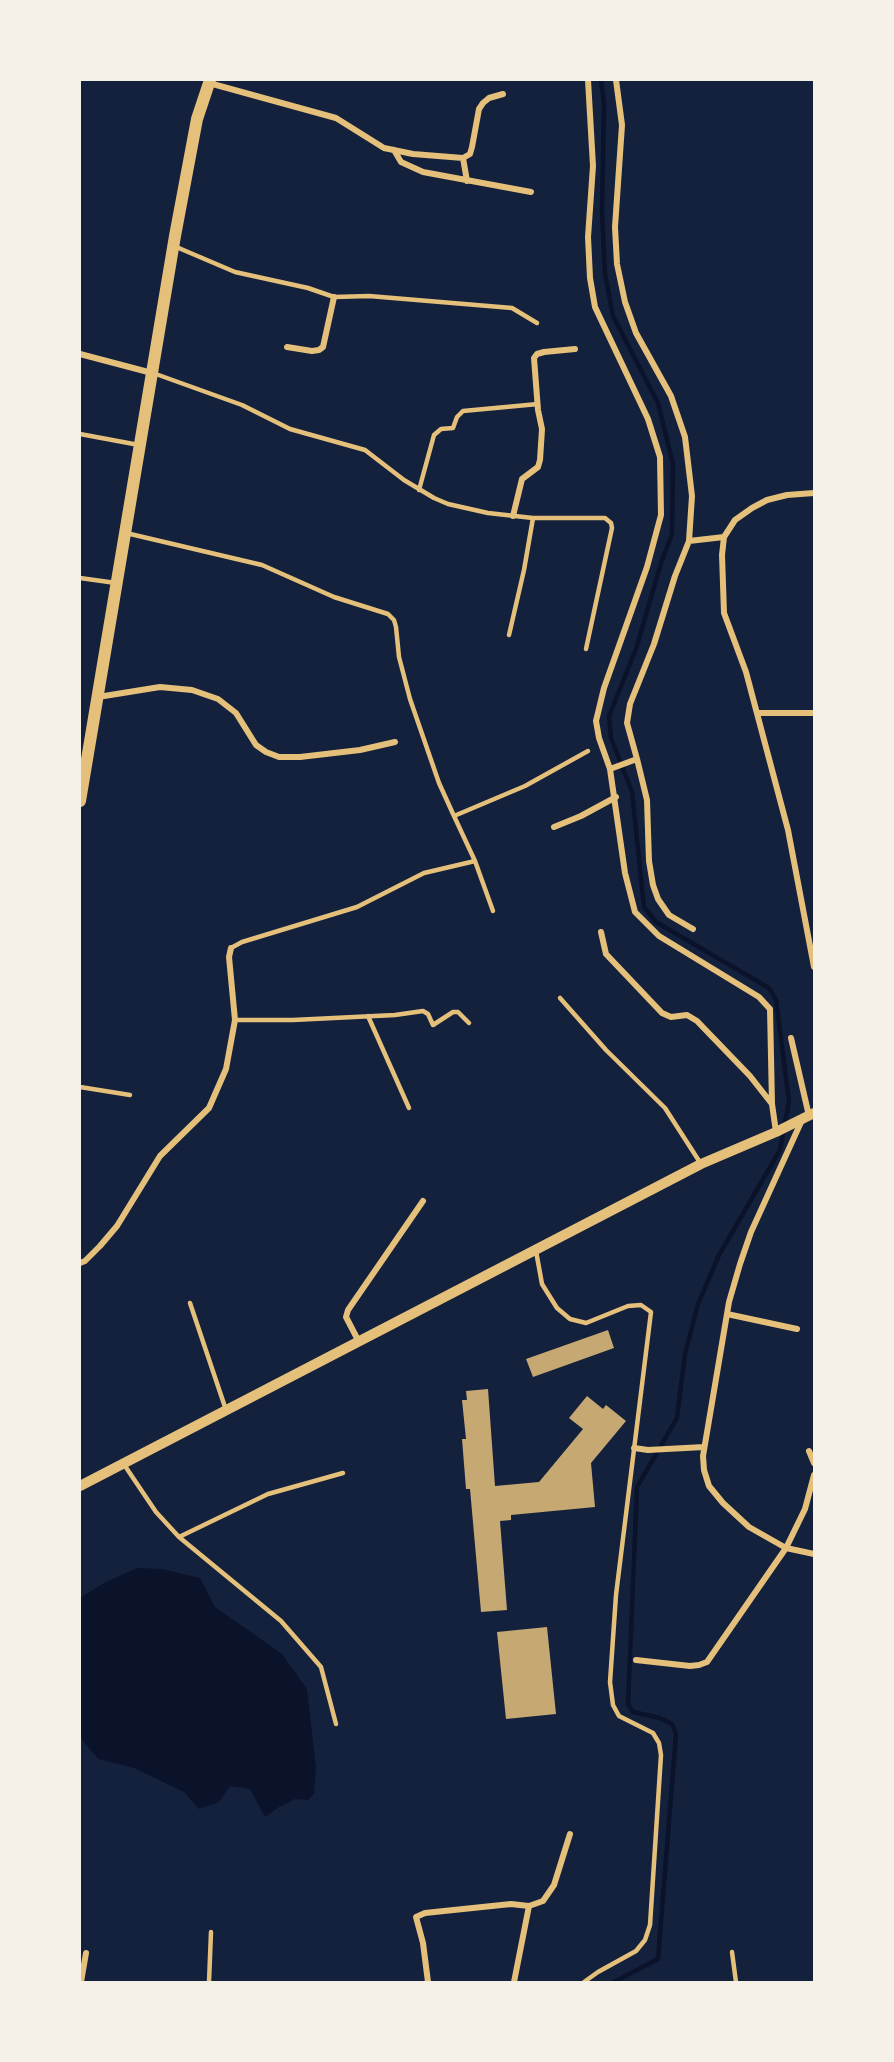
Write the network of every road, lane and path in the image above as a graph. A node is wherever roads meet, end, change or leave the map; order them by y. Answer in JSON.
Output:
{"nodes":[{"id":1,"x":588,"y":80,"type":"edge"},
{"id":2,"x":616,"y":80,"type":"edge"},
{"id":3,"x":210,"y":81,"type":"edge"},
{"id":4,"x":503,"y":94,"type":"dead end"},
{"id":5,"x":394,"y":150,"type":"junction"},
{"id":6,"x":463,"y":158,"type":"junction"},
{"id":7,"x":467,"y":181,"type":"junction"},
{"id":8,"x":531,"y":192,"type":"dead end"},
{"id":9,"x":174,"y":246,"type":"junction"},
{"id":10,"x":334,"y":297,"type":"junction"},
{"id":11,"x":537,"y":323,"type":"dead end"},
{"id":12,"x":287,"y":347,"type":"dead end"},
{"id":13,"x":575,"y":349,"type":"dead end"},
{"id":14,"x":80,"y":354,"type":"edge"},
{"id":15,"x":152,"y":373,"type":"junction"},
{"id":16,"x":538,"y":404,"type":"junction"},
{"id":17,"x":80,"y":434,"type":"edge"},
{"id":18,"x":140,"y":446,"type":"junction"},
{"id":19,"x":419,"y":490,"type":"junction"},
{"id":20,"x":814,"y":493,"type":"edge"},
{"id":21,"x":513,"y":516,"type":"junction"},
{"id":22,"x":533,"y":518,"type":"junction"},
{"id":23,"x":125,"y":533,"type":"junction"},
{"id":24,"x":724,"y":537,"type":"junction"},
{"id":25,"x":689,"y":541,"type":"junction"},
{"id":26,"x":80,"y":578,"type":"edge"},
{"id":27,"x":116,"y":583,"type":"junction"},
{"id":28,"x":509,"y":635,"type":"dead end"},
{"id":29,"x":586,"y":649,"type":"dead end"},
{"id":30,"x":97,"y":697,"type":"junction"},
{"id":31,"x":758,"y":713,"type":"junction"},
{"id":32,"x":814,"y":713,"type":"edge"},
{"id":33,"x":395,"y":742,"type":"dead end"},
{"id":34,"x":588,"y":751,"type":"dead end"},
{"id":35,"x":634,"y":760,"type":"junction"},
{"id":36,"x":610,"y":769,"type":"junction"},
{"id":37,"x":616,"y":797,"type":"junction"},
{"id":38,"x":80,"y":801,"type":"edge"},
{"id":39,"x":454,"y":816,"type":"junction"},
{"id":40,"x":554,"y":827,"type":"dead end"},
{"id":41,"x":475,"y":861,"type":"junction"},
{"id":42,"x":493,"y":911,"type":"dead end"},
{"id":43,"x":693,"y":929,"type":"dead end"},
{"id":44,"x":601,"y":932,"type":"dead end"},
{"id":45,"x":231,"y":948,"type":"joint"},
{"id":46,"x":814,"y":967,"type":"edge"},
{"id":47,"x":560,"y":998,"type":"dead end"},
{"id":48,"x":368,"y":1016,"type":"junction"},
{"id":49,"x":235,"y":1020,"type":"junction"},
{"id":50,"x":469,"y":1023,"type":"dead end"},
{"id":51,"x":790,"y":1038,"type":"dead end"},
{"id":52,"x":80,"y":1087,"type":"edge"},
{"id":53,"x":130,"y":1095,"type":"dead end"},
{"id":54,"x":772,"y":1104,"type":"junction"},
{"id":55,"x":409,"y":1108,"type":"dead end"},
{"id":56,"x":806,"y":1117,"type":"edge"},
{"id":57,"x":779,"y":1131,"type":"junction"},
{"id":58,"x":701,"y":1164,"type":"junction"},
{"id":59,"x":423,"y":1201,"type":"dead end"},
{"id":60,"x":536,"y":1251,"type":"junction"},
{"id":61,"x":80,"y":1263,"type":"edge"},
{"id":62,"x":190,"y":1303,"type":"dead end"},
{"id":63,"x":727,"y":1314,"type":"junction"},
{"id":64,"x":797,"y":1329,"type":"dead end"},
{"id":65,"x":359,"y":1342,"type":"junction"},
{"id":66,"x":226,"y":1410,"type":"junction"},
{"id":67,"x":704,"y":1447,"type":"junction"},
{"id":68,"x":634,"y":1448,"type":"junction"},
{"id":69,"x":809,"y":1451,"type":"dead end"},
{"id":70,"x":123,"y":1463,"type":"junction"},
{"id":71,"x":814,"y":1463,"type":"edge"},
{"id":72,"x":343,"y":1473,"type":"dead end"},
{"id":73,"x":814,"y":1475,"type":"edge"},
{"id":74,"x":80,"y":1486,"type":"edge"},
{"id":75,"x":179,"y":1537,"type":"junction"},
{"id":76,"x":786,"y":1548,"type":"junction"},
{"id":77,"x":814,"y":1554,"type":"edge"},
{"id":78,"x":636,"y":1660,"type":"dead end"},
{"id":79,"x":336,"y":1724,"type":"dead end"},
{"id":80,"x":570,"y":1834,"type":"dead end"},
{"id":81,"x":528,"y":1906,"type":"junction"},
{"id":82,"x":211,"y":1932,"type":"dead end"},
{"id":83,"x":732,"y":1952,"type":"dead end"},
{"id":84,"x":86,"y":1953,"type":"dead end"},
{"id":85,"x":81,"y":1983,"type":"edge"},
{"id":86,"x":209,"y":1983,"type":"edge"},
{"id":87,"x":428,"y":1983,"type":"edge"},
{"id":88,"x":514,"y":1983,"type":"edge"},
{"id":89,"x":584,"y":1983,"type":"edge"},
{"id":90,"x":736,"y":1983,"type":"edge"}],
"edges":[{"from":1,"to":36,"type":"street"},
{"from":2,"to":25,"type":"street"},
{"from":3,"to":5,"type":"street"},
{"from":3,"to":9,"type":"main road"},
{"from":4,"to":6,"type":"street"},
{"from":5,"to":6,"type":"street"},
{"from":5,"to":7,"type":"street"},
{"from":6,"to":7,"type":"street"},
{"from":7,"to":8,"type":"street"},
{"from":9,"to":10,"type":"lane"},
{"from":9,"to":15,"type":"main road"},
{"from":10,"to":11,"type":"lane"},
{"from":10,"to":12,"type":"street"},
{"from":13,"to":16,"type":"street"},
{"from":14,"to":15,"type":"street"},
{"from":15,"to":18,"type":"main road"},
{"from":15,"to":19,"type":"lane"},
{"from":16,"to":19,"type":"lane"},
{"from":16,"to":21,"type":"street"},
{"from":17,"to":18,"type":"lane"},
{"from":18,"to":23,"type":"main road"},
{"from":19,"to":21,"type":"lane"},
{"from":20,"to":24,"type":"street"},
{"from":21,"to":22,"type":"lane"},
{"from":22,"to":28,"type":"lane"},
{"from":22,"to":29,"type":"lane"},
{"from":23,"to":27,"type":"main road"},
{"from":23,"to":39,"type":"lane"},
{"from":24,"to":25,"type":"street"},
{"from":24,"to":31,"type":"street"},
{"from":25,"to":35,"type":"street"},
{"from":26,"to":27,"type":"lane"},
{"from":27,"to":30,"type":"main road"},
{"from":30,"to":33,"type":"street"},
{"from":30,"to":38,"type":"main road"},
{"from":31,"to":32,"type":"street"},
{"from":31,"to":46,"type":"street"},
{"from":34,"to":39,"type":"lane"},
{"from":35,"to":36,"type":"street"},
{"from":35,"to":43,"type":"street"},
{"from":36,"to":37,"type":"street"},
{"from":37,"to":40,"type":"street"},
{"from":37,"to":54,"type":"street"},
{"from":39,"to":41,"type":"lane"},
{"from":41,"to":42,"type":"lane"},
{"from":41,"to":45,"type":"lane"},
{"from":44,"to":54,"type":"street"},
{"from":45,"to":49,"type":"street"},
{"from":47,"to":58,"type":"lane"},
{"from":48,"to":49,"type":"lane"},
{"from":48,"to":50,"type":"lane"},
{"from":48,"to":55,"type":"lane"},
{"from":49,"to":61,"type":"street"},
{"from":51,"to":56,"type":"street"},
{"from":52,"to":53,"type":"lane"},
{"from":54,"to":57,"type":"street"},
{"from":56,"to":57,"type":"street"},
{"from":56,"to":63,"type":"street"},
{"from":57,"to":58,"type":"street"},
{"from":58,"to":60,"type":"street"},
{"from":59,"to":65,"type":"street"},
{"from":60,"to":65,"type":"street"},
{"from":60,"to":68,"type":"lane"},
{"from":62,"to":66,"type":"lane"},
{"from":63,"to":64,"type":"street"},
{"from":63,"to":67,"type":"street"},
{"from":65,"to":66,"type":"street"},
{"from":66,"to":70,"type":"street"},
{"from":67,"to":68,"type":"street"},
{"from":67,"to":76,"type":"street"},
{"from":68,"to":89,"type":"lane"},
{"from":69,"to":71,"type":"street"},
{"from":70,"to":74,"type":"street"},
{"from":70,"to":75,"type":"lane"},
{"from":72,"to":75,"type":"lane"},
{"from":73,"to":76,"type":"street"},
{"from":75,"to":79,"type":"lane"},
{"from":76,"to":77,"type":"street"},
{"from":76,"to":78,"type":"street"},
{"from":80,"to":81,"type":"street"},
{"from":81,"to":87,"type":"street"},
{"from":81,"to":88,"type":"street"},
{"from":82,"to":86,"type":"lane"},
{"from":83,"to":90,"type":"lane"},
{"from":84,"to":85,"type":"street"}]}
